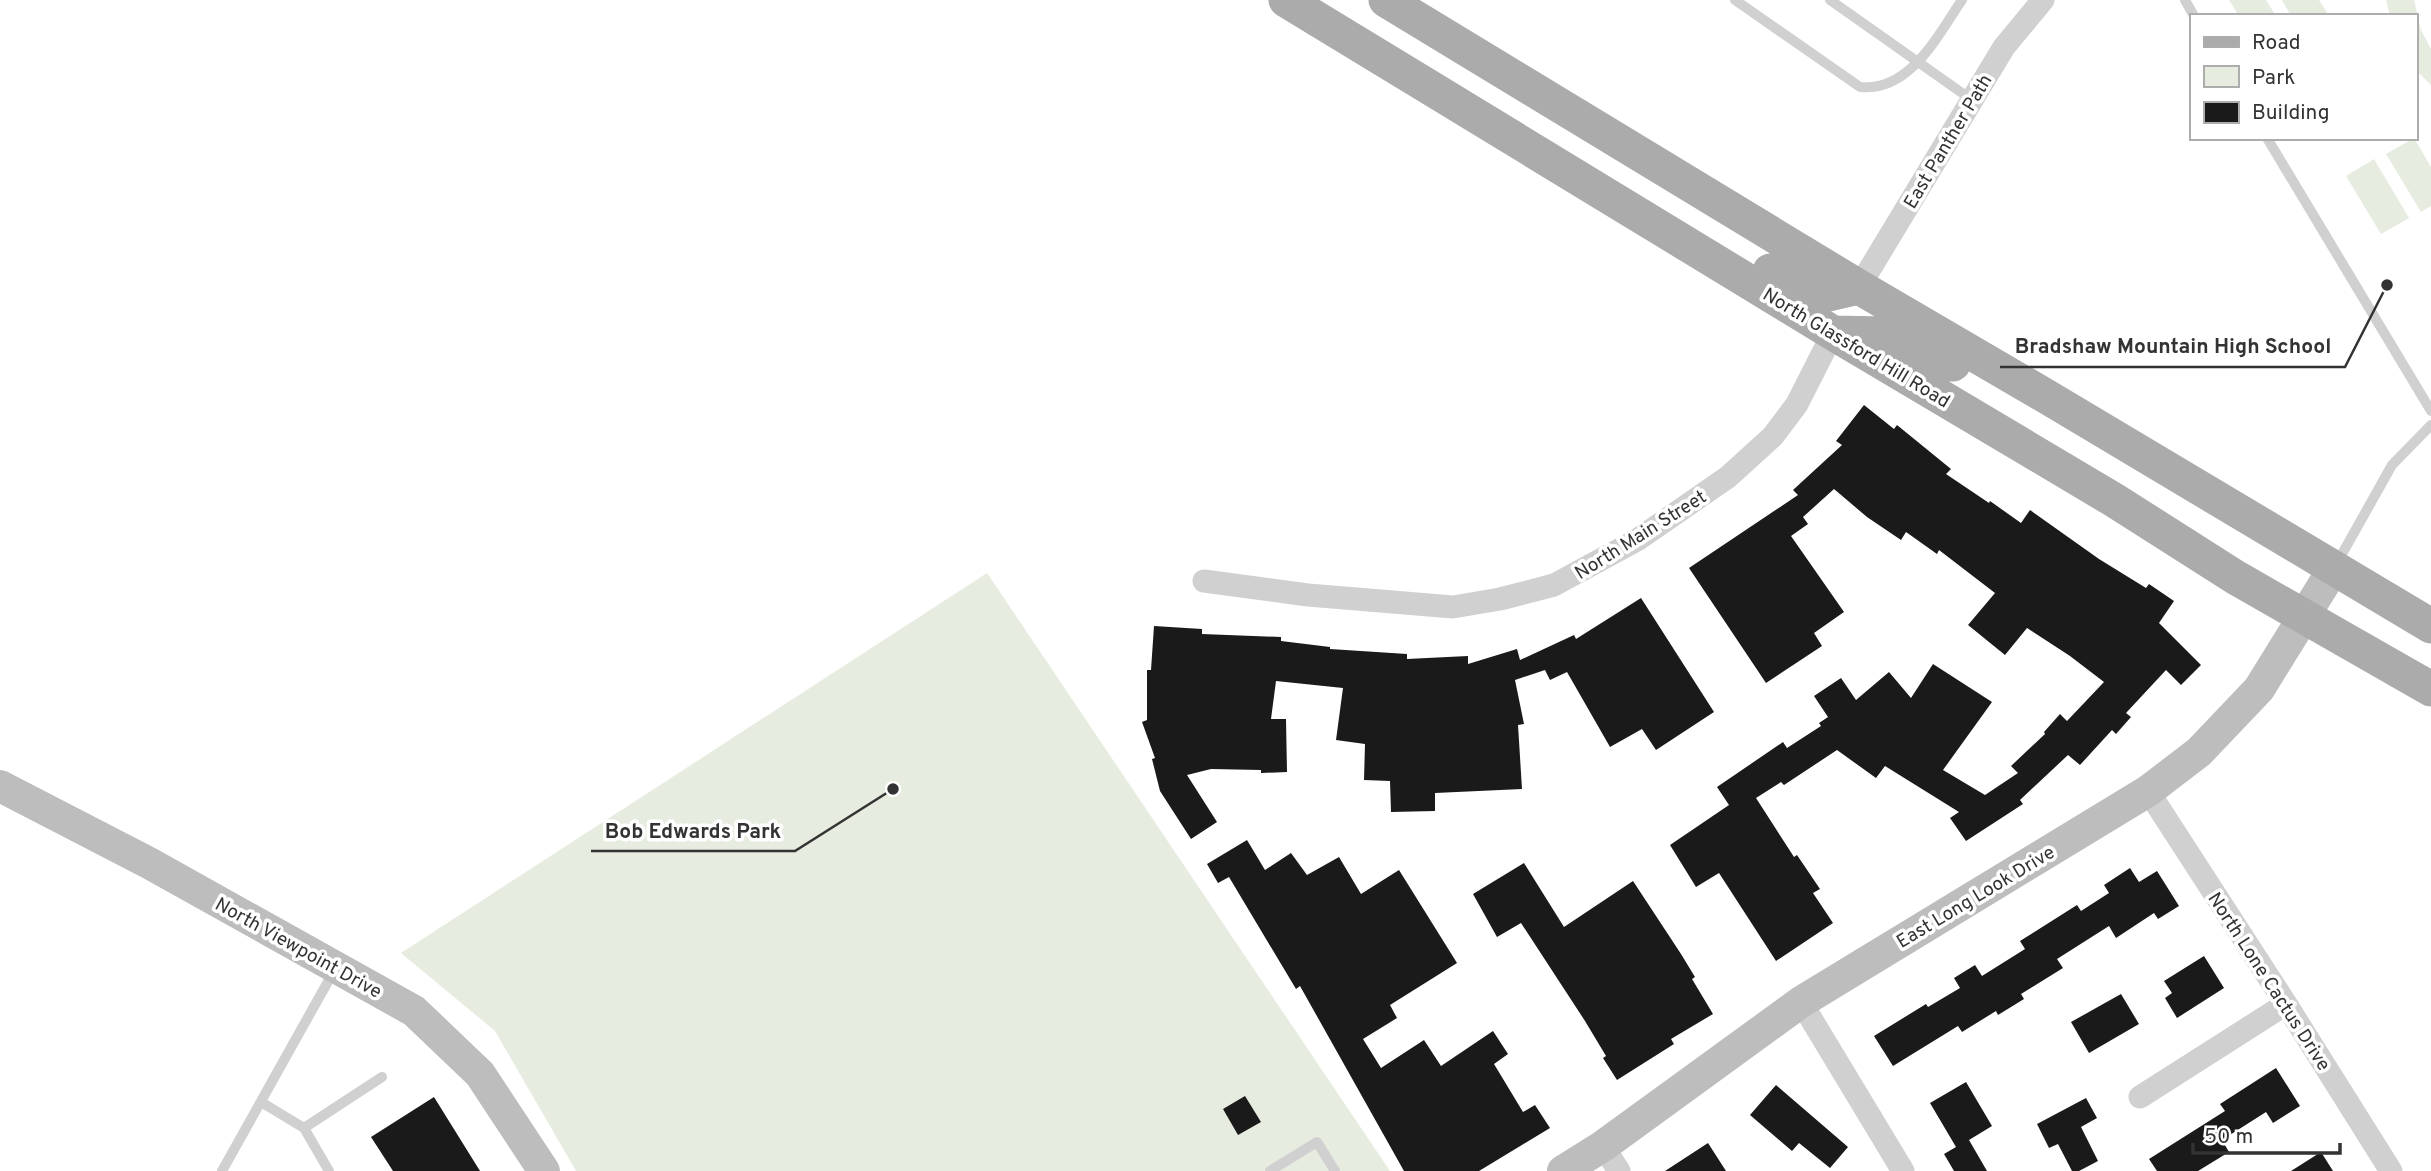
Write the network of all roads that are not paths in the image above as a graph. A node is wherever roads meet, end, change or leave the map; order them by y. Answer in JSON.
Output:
{"nodes":[{"id":1,"x":1286,"y":0,"type":"edge"},
{"id":2,"x":1386,"y":0,"type":"edge"},
{"id":3,"x":1735,"y":0,"type":"edge"},
{"id":4,"x":1830,"y":0,"type":"edge"},
{"id":5,"x":1962,"y":0,"type":"edge"},
{"id":6,"x":2043,"y":0,"type":"edge"},
{"id":7,"x":1919,"y":63,"type":"junction"},
{"id":8,"x":1972,"y":100,"type":"junction"},
{"id":9,"x":2268,"y":140,"type":"edge"},
{"id":10,"x":1697,"y":250,"type":"junction"},
{"id":11,"x":1859,"y":287,"type":"junction"},
{"id":12,"x":1833,"y":333,"type":"junction"},
{"id":13,"x":1988,"y":364,"type":"junction"},
{"id":14,"x":2431,"y":411,"type":"edge"},
{"id":15,"x":2431,"y":425,"type":"edge"},
{"id":16,"x":2334,"y":568,"type":"junction"},
{"id":17,"x":1205,"y":581,"type":"dead end"},
{"id":18,"x":2304,"y":616,"type":"junction"},
{"id":19,"x":2431,"y":626,"type":"edge"},
{"id":20,"x":2431,"y":689,"type":"edge"},
{"id":21,"x":0,"y":786,"type":"edge"},
{"id":22,"x":2148,"y":791,"type":"junction"},
{"id":23,"x":336,"y":968,"type":"junction"},
{"id":24,"x":1801,"y":1002,"type":"junction"},
{"id":25,"x":2286,"y":1004,"type":"junction"},
{"id":26,"x":382,"y":1077,"type":"dead end"},
{"id":27,"x":2140,"y":1097,"type":"dead end"},
{"id":28,"x":261,"y":1102,"type":"junction"},
{"id":29,"x":304,"y":1128,"type":"junction"},
{"id":30,"x":1611,"y":1158,"type":"edge"},
{"id":31,"x":222,"y":1171,"type":"edge"},
{"id":32,"x":329,"y":1171,"type":"edge"},
{"id":33,"x":544,"y":1171,"type":"edge"},
{"id":34,"x":1270,"y":1171,"type":"edge"},
{"id":35,"x":1335,"y":1171,"type":"edge"},
{"id":36,"x":1563,"y":1171,"type":"edge"},
{"id":37,"x":1903,"y":1171,"type":"edge"},
{"id":38,"x":2390,"y":1171,"type":"edge"}],
"edges":[{"from":1,"to":10,"type":"main road","name":"North Glassford Hill Road"},
{"from":2,"to":11,"type":"main road"},
{"from":3,"to":7,"type":"lane"},
{"from":4,"to":7,"type":"lane"},
{"from":5,"to":7,"type":"lane"},
{"from":6,"to":8,"type":"street","name":"East Panther Path"},
{"from":7,"to":8,"type":"lane"},
{"from":8,"to":11,"type":"street","name":"East Panther Path"},
{"from":9,"to":14,"type":"lane"},
{"from":10,"to":11,"type":"main road"},
{"from":10,"to":12,"type":"main road","name":"North Glassford Hill Road"},
{"from":11,"to":13,"type":"main road"},
{"from":12,"to":13,"type":"main road"},
{"from":12,"to":17,"type":"street","name":"North Main Street"},
{"from":12,"to":18,"type":"main road","name":"North Glassford Hill Road"},
{"from":13,"to":16,"type":"main road"},
{"from":15,"to":16,"type":"lane"},
{"from":16,"to":18,"type":"street","name":"East Long Look Drive"},
{"from":16,"to":19,"type":"main road"},
{"from":18,"to":20,"type":"main road","name":"North Glassford Hill Road"},
{"from":18,"to":22,"type":"street","name":"East Long Look Drive"},
{"from":21,"to":23,"type":"street","name":"North Viewpoint Drive"},
{"from":22,"to":24,"type":"street","name":"East Long Look Drive"},
{"from":22,"to":25,"type":"street","name":"North Lone Cactus Drive"},
{"from":23,"to":28,"type":"lane"},
{"from":23,"to":33,"type":"street","name":"North Viewpoint Drive"},
{"from":24,"to":30,"type":"street","name":"East Long Look Drive"},
{"from":24,"to":37,"type":"street"},
{"from":25,"to":27,"type":"street"},
{"from":25,"to":38,"type":"street","name":"North Lone Cactus Drive"},
{"from":26,"to":29,"type":"lane"},
{"from":28,"to":29,"type":"lane"},
{"from":28,"to":31,"type":"lane"},
{"from":29,"to":32,"type":"lane"},
{"from":30,"to":36,"type":"street","name":"East Long Look Drive"},
{"from":34,"to":35,"type":"lane"}]}
